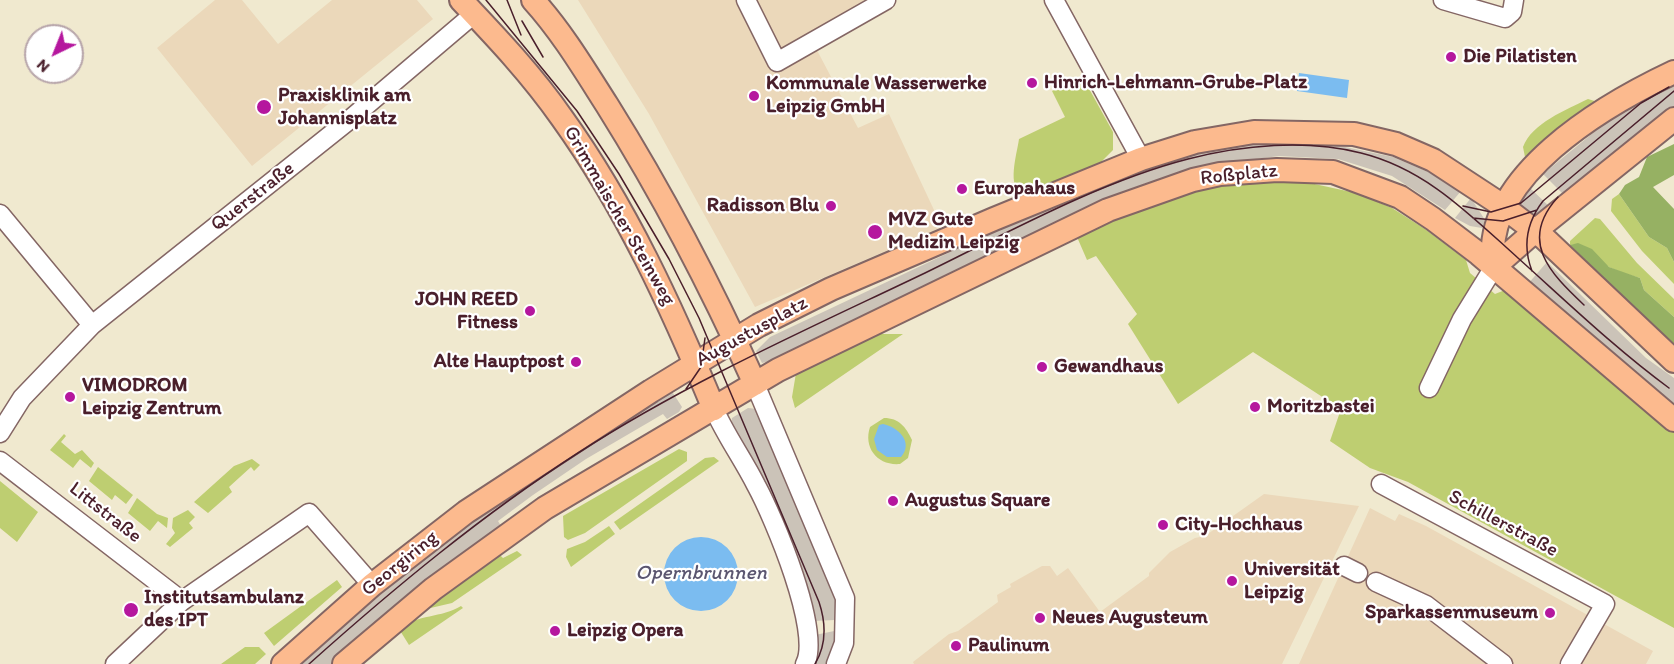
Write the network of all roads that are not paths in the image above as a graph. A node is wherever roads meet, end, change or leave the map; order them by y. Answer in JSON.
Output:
{"nodes":[{"id":1,"x":533,"y":0,"type":"edge"},
{"id":2,"x":746,"y":0,"type":"edge"},
{"id":3,"x":886,"y":0,"type":"edge"},
{"id":4,"x":1054,"y":0,"type":"edge"},
{"id":5,"x":1443,"y":0,"type":"edge"},
{"id":6,"x":1514,"y":0,"type":"edge"},
{"id":7,"x":475,"y":3,"type":"edge"},
{"id":8,"x":1674,"y":72,"type":"edge"},
{"id":9,"x":1674,"y":119,"type":"edge"},
{"id":10,"x":1141,"y":159,"type":"junction"},
{"id":11,"x":1540,"y":161,"type":"junction"},
{"id":12,"x":1473,"y":186,"type":"junction"},
{"id":13,"x":1504,"y":207,"type":"junction"},
{"id":14,"x":0,"y":214,"type":"edge"},
{"id":15,"x":994,"y":219,"type":"joint"},
{"id":16,"x":1535,"y":231,"type":"junction"},
{"id":17,"x":1494,"y":267,"type":"junction"},
{"id":18,"x":92,"y":325,"type":"junction"},
{"id":19,"x":735,"y":339,"type":"junction"},
{"id":20,"x":1674,"y":361,"type":"edge"},
{"id":21,"x":696,"y":363,"type":"junction"},
{"id":22,"x":755,"y":384,"type":"junction"},
{"id":23,"x":1429,"y":388,"type":"dead end"},
{"id":24,"x":22,"y":398,"type":"junction"},
{"id":25,"x":714,"y":409,"type":"junction"},
{"id":26,"x":0,"y":417,"type":"edge"},
{"id":27,"x":1674,"y":420,"type":"edge"},
{"id":28,"x":0,"y":433,"type":"edge"},
{"id":29,"x":0,"y":461,"type":"edge"},
{"id":30,"x":525,"y":473,"type":"joint"},
{"id":31,"x":1381,"y":484,"type":"dead end"},
{"id":32,"x":1376,"y":582,"type":"dead end"},
{"id":33,"x":372,"y":585,"type":"junction"},
{"id":34,"x":182,"y":601,"type":"junction"},
{"id":35,"x":115,"y":664,"type":"edge"},
{"id":36,"x":283,"y":664,"type":"edge"},
{"id":37,"x":344,"y":664,"type":"edge"},
{"id":38,"x":805,"y":664,"type":"edge"},
{"id":39,"x":836,"y":664,"type":"edge"},
{"id":40,"x":1503,"y":664,"type":"edge"},
{"id":41,"x":1570,"y":664,"type":"edge"}],
"edges":[{"from":1,"to":19,"type":"main road"},
{"from":2,"to":3,"type":"street"},
{"from":4,"to":10,"type":"street"},
{"from":5,"to":6,"type":"street"},
{"from":7,"to":18,"type":"street","name":"Querstraße"},
{"from":7,"to":21,"type":"main road","name":"Grimmaischer Steinweg"},
{"from":8,"to":11,"type":"main road"},
{"from":9,"to":16,"type":"main road"},
{"from":10,"to":12,"type":"main road","name":"Roßplatz"},
{"from":10,"to":15,"type":"main road","name":"Roßplatz"},
{"from":11,"to":12,"type":"main road"},
{"from":11,"to":13,"type":"main road"},
{"from":12,"to":13,"type":"main road","name":"Roßplatz"},
{"from":13,"to":16,"type":"main road","name":"Roßplatz"},
{"from":13,"to":17,"type":"main road"},
{"from":14,"to":18,"type":"street"},
{"from":15,"to":19,"type":"main road","name":"Augustusplatz"},
{"from":16,"to":17,"type":"main road"},
{"from":16,"to":20,"type":"main road","name":"Roßplatz"},
{"from":17,"to":22,"type":"main road","name":"Roßplatz"},
{"from":17,"to":23,"type":"street"},
{"from":17,"to":27,"type":"main road","name":"Roßplatz"},
{"from":18,"to":24,"type":"street","name":"Querstraße"},
{"from":19,"to":21,"type":"main road","name":"Augustusplatz"},
{"from":19,"to":22,"type":"main road"},
{"from":21,"to":25,"type":"main road","name":"Grimmaischer Steinweg"},
{"from":21,"to":30,"type":"main road","name":"Augustusplatz"},
{"from":22,"to":25,"type":"main road"},
{"from":22,"to":39,"type":"street"},
{"from":24,"to":26,"type":"street","name":"Querstraße"},
{"from":24,"to":28,"type":"street","name":"Querstraße"},
{"from":25,"to":37,"type":"main road","name":"Georgiring"},
{"from":25,"to":38,"type":"street"},
{"from":29,"to":34,"type":"street","name":"Littstraße"},
{"from":30,"to":33,"type":"main road","name":"Georgiring"},
{"from":31,"to":41,"type":"street","name":"Schillerstraße"},
{"from":32,"to":40,"type":"street"},
{"from":33,"to":34,"type":"street"},
{"from":33,"to":36,"type":"main road","name":"Georgiring"},
{"from":34,"to":35,"type":"street"}]}
